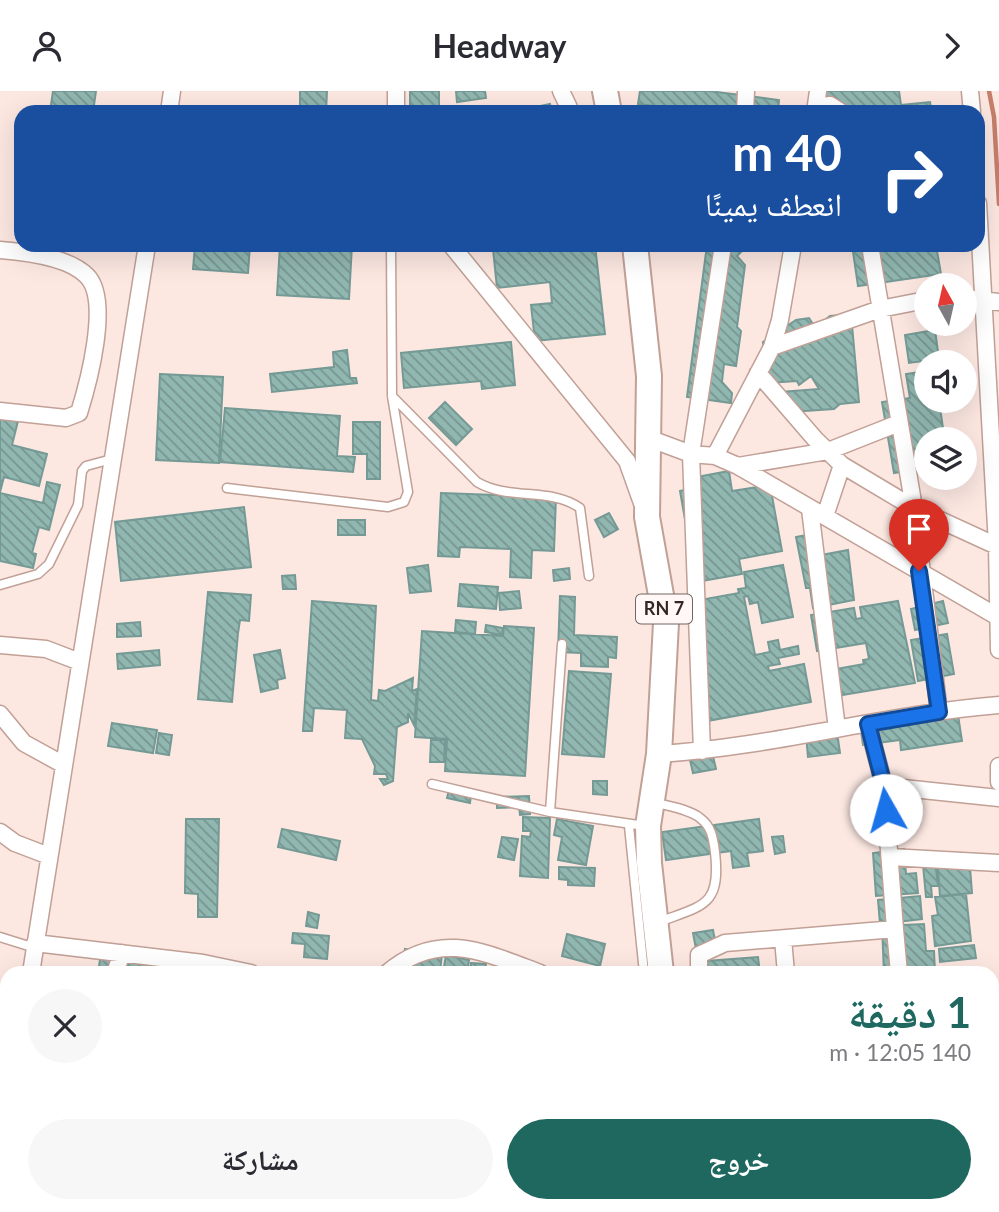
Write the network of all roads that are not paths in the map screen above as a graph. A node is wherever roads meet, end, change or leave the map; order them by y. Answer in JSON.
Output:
{"nodes":[{"id":1,"x":0,"y":250,"type":"edge"},
{"id":2,"x":146,"y":252,"type":"edge"},
{"id":3,"x":391,"y":252,"type":"edge"},
{"id":4,"x":457,"y":252,"type":"edge"},
{"id":5,"x":636,"y":252,"type":"edge"},
{"id":6,"x":722,"y":252,"type":"edge"},
{"id":7,"x":792,"y":252,"type":"edge"},
{"id":8,"x":871,"y":252,"type":"edge"},
{"id":9,"x":985,"y":252,"type":"edge"},
{"id":10,"x":992,"y":301,"type":"edge"},
{"id":11,"x":914,"y":302,"type":"edge"},
{"id":12,"x":880,"y":309,"type":"junction"},
{"id":13,"x":772,"y":347,"type":"junction"},
{"id":14,"x":758,"y":373,"type":"junction"},
{"id":15,"x":392,"y":396,"type":"junction"},
{"id":16,"x":0,"y":411,"type":"edge"},
{"id":17,"x":899,"y":423,"type":"junction"},
{"id":18,"x":648,"y":438,"type":"junction"},
{"id":19,"x":828,"y":451,"type":"junction"},
{"id":20,"x":691,"y":454,"type":"junction"},
{"id":21,"x":715,"y":456,"type":"junction"},
{"id":22,"x":112,"y":459,"type":"junction"},
{"id":23,"x":842,"y":465,"type":"junction"},
{"id":24,"x":738,"y":466,"type":"junction"},
{"id":25,"x":227,"y":488,"type":"dead end"},
{"id":26,"x":914,"y":508,"type":"junction"},
{"id":27,"x":810,"y":509,"type":"junction"},
{"id":28,"x":825,"y":516,"type":"junction"},
{"id":29,"x":647,"y":517,"type":"junction"},
{"id":30,"x":998,"y":546,"type":"edge"},
{"id":31,"x":919,"y":571,"type":"junction"},
{"id":32,"x":589,"y":576,"type":"dead end"},
{"id":33,"x":0,"y":585,"type":"edge"},
{"id":34,"x":698,"y":617,"type":"junction"},
{"id":35,"x":998,"y":617,"type":"edge"},
{"id":36,"x":666,"y":623,"type":"junction"},
{"id":37,"x":562,"y":644,"type":"dead end"},
{"id":38,"x":0,"y":645,"type":"edge"},
{"id":39,"x":999,"y":650,"type":"edge"},
{"id":40,"x":80,"y":662,"type":"junction"},
{"id":41,"x":999,"y":705,"type":"edge"},
{"id":42,"x":939,"y":712,"type":"junction"},
{"id":43,"x":0,"y":714,"type":"edge"},
{"id":44,"x":868,"y":724,"type":"junction"},
{"id":45,"x":837,"y":729,"type":"junction"},
{"id":46,"x":702,"y":751,"type":"junction"},
{"id":47,"x":659,"y":754,"type":"junction"},
{"id":48,"x":64,"y":765,"type":"junction"},
{"id":49,"x":999,"y":766,"type":"edge"},
{"id":50,"x":999,"y":782,"type":"edge"},
{"id":51,"x":432,"y":784,"type":"dead end"},
{"id":52,"x":884,"y":786,"type":"junction"},
{"id":53,"x":999,"y":798,"type":"edge"},
{"id":54,"x":651,"y":801,"type":"junction"},
{"id":55,"x":550,"y":812,"type":"junction"},
{"id":56,"x":639,"y":826,"type":"junction"},
{"id":57,"x":0,"y":832,"type":"edge"},
{"id":58,"x":49,"y":856,"type":"junction"},
{"id":59,"x":890,"y":857,"type":"junction"},
{"id":60,"x":999,"y":863,"type":"edge"},
{"id":61,"x":655,"y":924,"type":"junction"},
{"id":62,"x":895,"y":929,"type":"junction"},
{"id":63,"x":0,"y":937,"type":"edge"},
{"id":64,"x":783,"y":939,"type":"junction"},
{"id":65,"x":35,"y":945,"type":"junction"},
{"id":66,"x":122,"y":953,"type":"junction"},
{"id":67,"x":32,"y":966,"type":"edge"},
{"id":68,"x":117,"y":966,"type":"edge"},
{"id":69,"x":192,"y":966,"type":"edge"},
{"id":70,"x":395,"y":966,"type":"edge"},
{"id":71,"x":521,"y":966,"type":"edge"},
{"id":72,"x":644,"y":966,"type":"edge"},
{"id":73,"x":660,"y":966,"type":"edge"},
{"id":74,"x":699,"y":966,"type":"edge"},
{"id":75,"x":785,"y":966,"type":"edge"},
{"id":76,"x":898,"y":966,"type":"edge"}],
"edges":[{"from":1,"to":16,"type":"street"},
{"from":2,"to":22,"type":"street"},
{"from":3,"to":15,"type":"lane"},
{"from":4,"to":29,"type":"street"},
{"from":5,"to":18,"type":"main road","number":"RN 7"},
{"from":6,"to":20,"type":"street"},
{"from":7,"to":13,"type":"street"},
{"from":8,"to":12,"type":"street"},
{"from":9,"to":10,"type":"street"},
{"from":10,"to":30,"type":"street"},
{"from":11,"to":12,"type":"street"},
{"from":12,"to":13,"type":"street"},
{"from":12,"to":17,"type":"street"},
{"from":13,"to":14,"type":"street"},
{"from":14,"to":19,"type":"street"},
{"from":14,"to":21,"type":"street"},
{"from":15,"to":25,"type":"lane"},
{"from":15,"to":32,"type":"lane"},
{"from":17,"to":19,"type":"street"},
{"from":17,"to":26,"type":"street"},
{"from":18,"to":20,"type":"street"},
{"from":18,"to":29,"type":"main road","number":"RN 7"},
{"from":19,"to":23,"type":"street"},
{"from":19,"to":24,"type":"street"},
{"from":20,"to":21,"type":"street"},
{"from":20,"to":34,"type":"street"},
{"from":21,"to":24,"type":"street"},
{"from":22,"to":33,"type":"lane"},
{"from":22,"to":40,"type":"street"},
{"from":23,"to":26,"type":"street"},
{"from":23,"to":28,"type":"street"},
{"from":24,"to":27,"type":"street"},
{"from":26,"to":30,"type":"street"},
{"from":26,"to":31,"type":"street"},
{"from":27,"to":28,"type":"street"},
{"from":27,"to":45,"type":"street"},
{"from":28,"to":31,"type":"street"},
{"from":29,"to":36,"type":"main road","number":"RN 7"},
{"from":30,"to":35,"type":"street"},
{"from":31,"to":35,"type":"street"},
{"from":31,"to":42,"type":"street"},
{"from":34,"to":36,"type":"street"},
{"from":34,"to":46,"type":"street"},
{"from":35,"to":39,"type":"street"},
{"from":36,"to":47,"type":"main road","number":"RN 7"},
{"from":37,"to":55,"type":"lane"},
{"from":38,"to":40,"type":"street"},
{"from":40,"to":48,"type":"street"},
{"from":41,"to":42,"type":"street"},
{"from":42,"to":44,"type":"street"},
{"from":43,"to":48,"type":"street"},
{"from":44,"to":45,"type":"street"},
{"from":44,"to":52,"type":"street"},
{"from":45,"to":46,"type":"street"},
{"from":46,"to":47,"type":"street"},
{"from":47,"to":54,"type":"main road","number":"RN 7"},
{"from":48,"to":58,"type":"street"},
{"from":49,"to":50,"type":"street"},
{"from":51,"to":55,"type":"lane"},
{"from":52,"to":53,"type":"street"},
{"from":52,"to":59,"type":"street"},
{"from":54,"to":56,"type":"main road","number":"RN 7"},
{"from":54,"to":61,"type":"lane"},
{"from":55,"to":56,"type":"lane"},
{"from":56,"to":61,"type":"main road","number":"RN 7"},
{"from":56,"to":72,"type":"lane"},
{"from":57,"to":58,"type":"street"},
{"from":58,"to":65,"type":"street"},
{"from":59,"to":60,"type":"street"},
{"from":59,"to":62,"type":"street"},
{"from":61,"to":73,"type":"main road","number":"RN 7"},
{"from":62,"to":64,"type":"street"},
{"from":62,"to":76,"type":"street"},
{"from":63,"to":65,"type":"lane"},
{"from":64,"to":74,"type":"street"},
{"from":64,"to":75,"type":"street"},
{"from":65,"to":66,"type":"street"},
{"from":65,"to":67,"type":"street"},
{"from":66,"to":68,"type":"street"},
{"from":66,"to":69,"type":"street"},
{"from":70,"to":71,"type":"street"}]}
